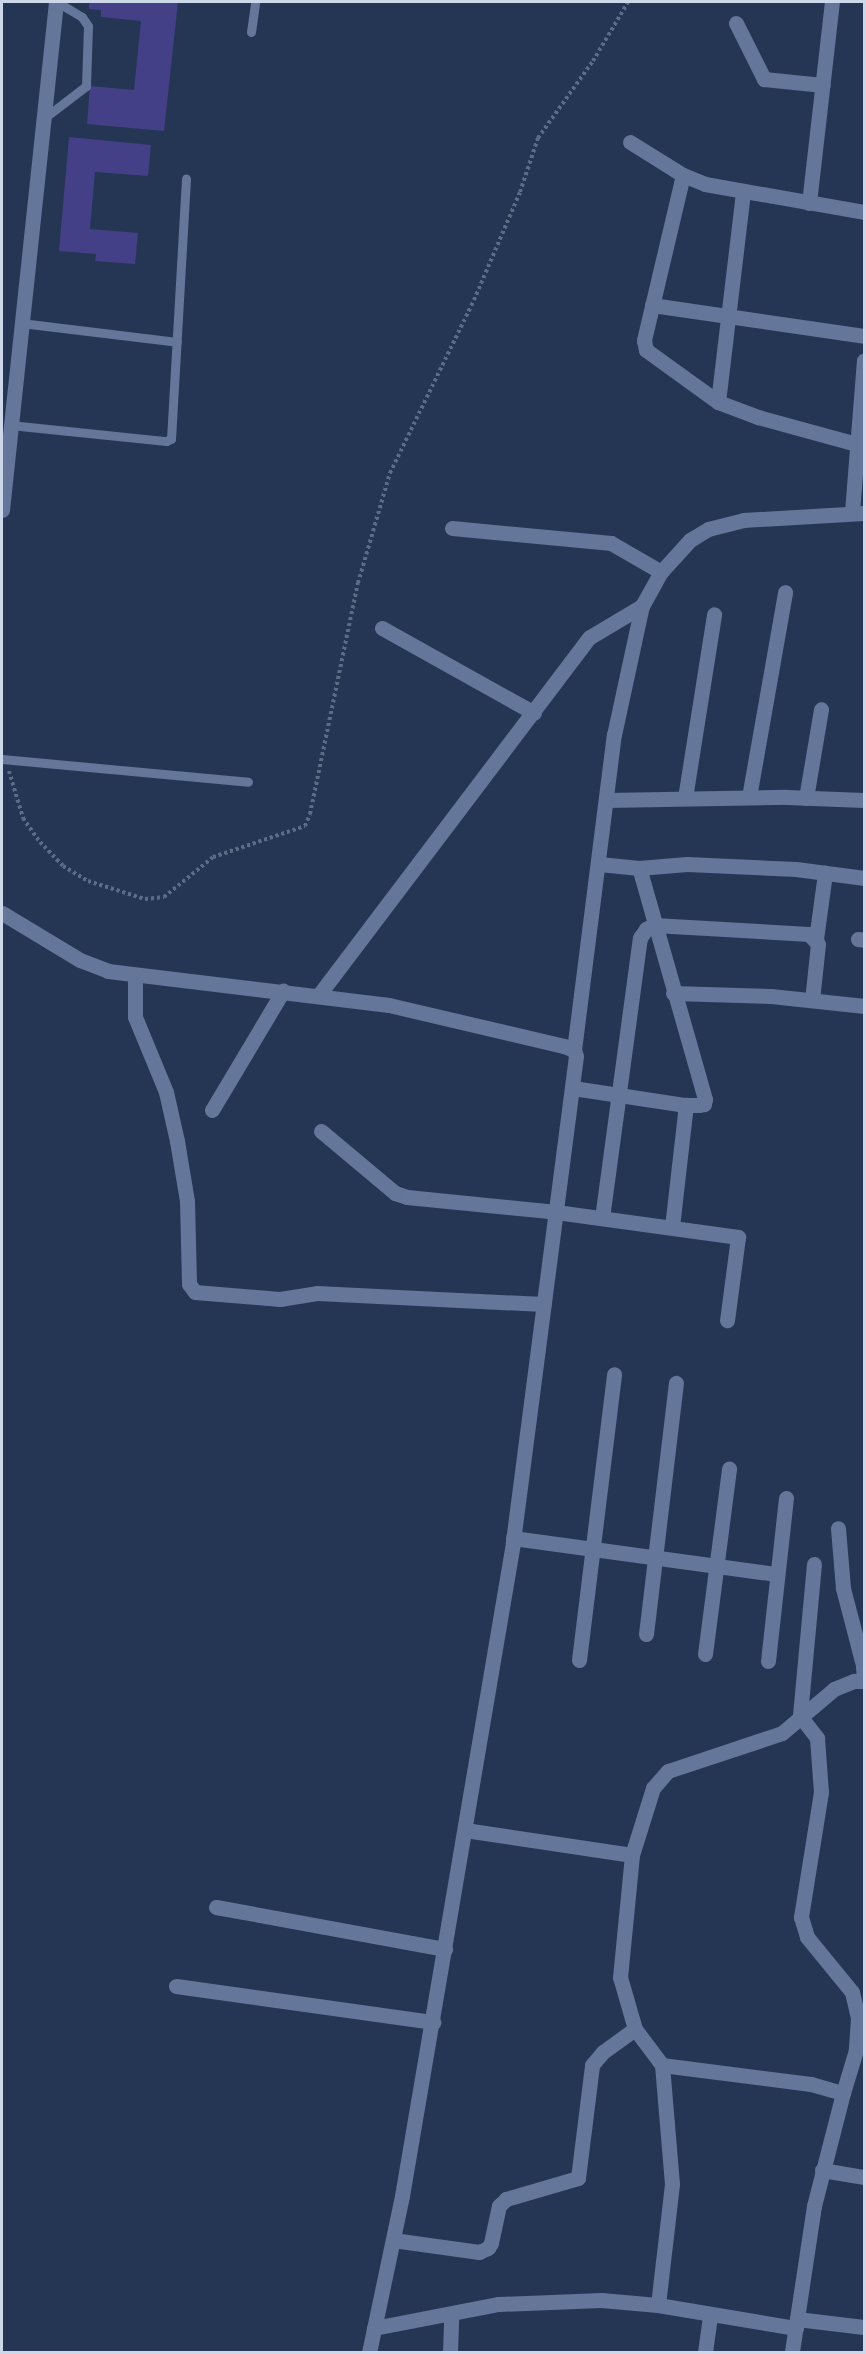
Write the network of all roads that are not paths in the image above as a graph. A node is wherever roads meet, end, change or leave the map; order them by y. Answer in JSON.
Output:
{"nodes":[{"id":1,"x":56,"y":2,"type":"edge"},
{"id":2,"x":255,"y":2,"type":"edge"},
{"id":3,"x":831,"y":2,"type":"edge"},
{"id":4,"x":736,"y":23,"type":"dead end"},
{"id":5,"x":251,"y":32,"type":"dead end"},
{"id":6,"x":823,"y":85,"type":"junction"},
{"id":7,"x":43,"y":119,"type":"junction"},
{"id":8,"x":630,"y":142,"type":"dead end"},
{"id":9,"x":682,"y":175,"type":"junction"},
{"id":10,"x":186,"y":178,"type":"dead end"},
{"id":11,"x":743,"y":192,"type":"junction"},
{"id":12,"x":809,"y":203,"type":"junction"},
{"id":13,"x":864,"y":212,"type":"edge"},
{"id":14,"x":651,"y":305,"type":"junction"},
{"id":15,"x":728,"y":316,"type":"junction"},
{"id":16,"x":21,"y":323,"type":"junction"},
{"id":17,"x":864,"y":336,"type":"edge"},
{"id":18,"x":177,"y":342,"type":"junction"},
{"id":19,"x":864,"y":360,"type":"edge"},
{"id":20,"x":718,"y":402,"type":"junction"},
{"id":21,"x":6,"y":425,"type":"edge"},
{"id":22,"x":857,"y":444,"type":"junction"},
{"id":23,"x":2,"y":510,"type":"edge"},
{"id":24,"x":858,"y":513,"type":"edge"},
{"id":25,"x":452,"y":528,"type":"dead end"},
{"id":26,"x":661,"y":572,"type":"junction"},
{"id":27,"x":785,"y":592,"type":"dead end"},
{"id":28,"x":642,"y":606,"type":"junction"},
{"id":29,"x":714,"y":614,"type":"dead end"},
{"id":30,"x":382,"y":628,"type":"dead end"},
{"id":31,"x":821,"y":709,"type":"dead end"},
{"id":32,"x":534,"y":713,"type":"junction"},
{"id":33,"x":4,"y":759,"type":"edge"},
{"id":34,"x":248,"y":782,"type":"dead end"},
{"id":35,"x":749,"y":797,"type":"junction"},
{"id":36,"x":685,"y":798,"type":"junction"},
{"id":37,"x":806,"y":798,"type":"junction"},
{"id":38,"x":606,"y":800,"type":"junction"},
{"id":39,"x":864,"y":800,"type":"edge"},
{"id":40,"x":599,"y":864,"type":"junction"},
{"id":41,"x":639,"y":868,"type":"junction"},
{"id":42,"x":825,"y":873,"type":"junction"},
{"id":43,"x":864,"y":878,"type":"edge"},
{"id":44,"x":2,"y":913,"type":"edge"},
{"id":45,"x":654,"y":925,"type":"junction"},
{"id":46,"x":816,"y":939,"type":"junction"},
{"id":47,"x":135,"y":976,"type":"junction"},
{"id":48,"x":283,"y":991,"type":"junction"},
{"id":49,"x":673,"y":993,"type":"junction"},
{"id":50,"x":318,"y":996,"type":"junction"},
{"id":51,"x":812,"y":1000,"type":"junction"},
{"id":52,"x":864,"y":1006,"type":"edge"},
{"id":53,"x":574,"y":1050,"type":"junction"},
{"id":54,"x":573,"y":1088,"type":"junction"},
{"id":55,"x":617,"y":1095,"type":"junction"},
{"id":56,"x":686,"y":1105,"type":"junction"},
{"id":57,"x":212,"y":1110,"type":"dead end"},
{"id":58,"x":321,"y":1131,"type":"dead end"},
{"id":59,"x":556,"y":1212,"type":"junction"},
{"id":60,"x":602,"y":1218,"type":"junction"},
{"id":61,"x":672,"y":1227,"type":"junction"},
{"id":62,"x":544,"y":1304,"type":"junction"},
{"id":63,"x":727,"y":1320,"type":"dead end"},
{"id":64,"x":614,"y":1374,"type":"dead end"},
{"id":65,"x":676,"y":1383,"type":"dead end"},
{"id":66,"x":729,"y":1469,"type":"dead end"},
{"id":67,"x":786,"y":1498,"type":"dead end"},
{"id":68,"x":838,"y":1528,"type":"dead end"},
{"id":69,"x":513,"y":1538,"type":"junction"},
{"id":70,"x":593,"y":1548,"type":"junction"},
{"id":71,"x":656,"y":1557,"type":"junction"},
{"id":72,"x":814,"y":1564,"type":"dead end"},
{"id":73,"x":716,"y":1565,"type":"junction"},
{"id":74,"x":777,"y":1574,"type":"junction"},
{"id":75,"x":646,"y":1634,"type":"dead end"},
{"id":76,"x":705,"y":1654,"type":"dead end"},
{"id":77,"x":579,"y":1660,"type":"dead end"},
{"id":78,"x":768,"y":1661,"type":"dead end"},
{"id":79,"x":800,"y":1716,"type":"junction"},
{"id":80,"x":465,"y":1830,"type":"junction"},
{"id":81,"x":633,"y":1855,"type":"junction"},
{"id":82,"x":216,"y":1907,"type":"dead end"},
{"id":83,"x":446,"y":1949,"type":"junction"},
{"id":84,"x":176,"y":1986,"type":"dead end"},
{"id":85,"x":433,"y":2022,"type":"junction"},
{"id":86,"x":635,"y":2029,"type":"junction"},
{"id":87,"x":662,"y":2065,"type":"junction"},
{"id":88,"x":843,"y":2093,"type":"junction"},
{"id":89,"x":822,"y":2170,"type":"junction"},
{"id":90,"x":864,"y":2177,"type":"edge"},
{"id":91,"x":393,"y":2240,"type":"junction"},
{"id":92,"x":658,"y":2305,"type":"junction"},
{"id":93,"x":451,"y":2314,"type":"junction"},
{"id":94,"x":710,"y":2315,"type":"junction"},
{"id":95,"x":796,"y":2324,"type":"junction"},
{"id":96,"x":864,"y":2327,"type":"edge"},
{"id":97,"x":374,"y":2328,"type":"junction"},
{"id":98,"x":369,"y":2352,"type":"edge"},
{"id":99,"x":450,"y":2352,"type":"edge"},
{"id":100,"x":705,"y":2352,"type":"edge"},
{"id":101,"x":792,"y":2352,"type":"edge"}],
"edges":[{"from":1,"to":7,"type":"street"},
{"from":1,"to":7,"type":"lane"},
{"from":2,"to":5,"type":"lane"},
{"from":3,"to":6,"type":"street"},
{"from":4,"to":6,"type":"street"},
{"from":6,"to":12,"type":"street"},
{"from":7,"to":16,"type":"street"},
{"from":8,"to":9,"type":"street"},
{"from":9,"to":11,"type":"street"},
{"from":9,"to":14,"type":"street"},
{"from":10,"to":18,"type":"lane"},
{"from":11,"to":12,"type":"street"},
{"from":11,"to":15,"type":"street"},
{"from":12,"to":13,"type":"street"},
{"from":14,"to":15,"type":"street"},
{"from":14,"to":20,"type":"street"},
{"from":15,"to":17,"type":"street"},
{"from":15,"to":20,"type":"street"},
{"from":16,"to":18,"type":"lane"},
{"from":16,"to":21,"type":"street"},
{"from":18,"to":21,"type":"lane"},
{"from":19,"to":22,"type":"street"},
{"from":20,"to":22,"type":"street"},
{"from":21,"to":23,"type":"street"},
{"from":22,"to":24,"type":"street"},
{"from":24,"to":26,"type":"street"},
{"from":25,"to":26,"type":"street"},
{"from":26,"to":28,"type":"street"},
{"from":27,"to":35,"type":"street"},
{"from":28,"to":32,"type":"street"},
{"from":28,"to":38,"type":"street"},
{"from":29,"to":36,"type":"street"},
{"from":30,"to":32,"type":"street"},
{"from":31,"to":37,"type":"street"},
{"from":32,"to":50,"type":"street"},
{"from":33,"to":34,"type":"lane"},
{"from":35,"to":36,"type":"street"},
{"from":35,"to":37,"type":"street"},
{"from":36,"to":38,"type":"street"},
{"from":37,"to":39,"type":"street"},
{"from":38,"to":40,"type":"street"},
{"from":40,"to":41,"type":"street"},
{"from":40,"to":53,"type":"street"},
{"from":41,"to":42,"type":"street"},
{"from":41,"to":45,"type":"street"},
{"from":42,"to":43,"type":"street"},
{"from":42,"to":46,"type":"street"},
{"from":44,"to":47,"type":"street"},
{"from":45,"to":46,"type":"street"},
{"from":45,"to":49,"type":"street"},
{"from":45,"to":55,"type":"street"},
{"from":46,"to":51,"type":"street"},
{"from":47,"to":48,"type":"street"},
{"from":47,"to":62,"type":"street"},
{"from":48,"to":50,"type":"street"},
{"from":48,"to":57,"type":"street"},
{"from":49,"to":51,"type":"street"},
{"from":49,"to":56,"type":"street"},
{"from":50,"to":53,"type":"street"},
{"from":51,"to":52,"type":"street"},
{"from":53,"to":54,"type":"street"},
{"from":54,"to":55,"type":"street"},
{"from":54,"to":59,"type":"street"},
{"from":55,"to":56,"type":"street"},
{"from":55,"to":60,"type":"street"},
{"from":56,"to":61,"type":"street"},
{"from":58,"to":59,"type":"street"},
{"from":59,"to":60,"type":"street"},
{"from":59,"to":62,"type":"street"},
{"from":60,"to":61,"type":"street"},
{"from":61,"to":63,"type":"street"},
{"from":62,"to":69,"type":"street"},
{"from":64,"to":70,"type":"street"},
{"from":65,"to":71,"type":"street"},
{"from":66,"to":73,"type":"street"},
{"from":67,"to":74,"type":"street"},
{"from":68,"to":79,"type":"street"},
{"from":69,"to":70,"type":"street"},
{"from":69,"to":80,"type":"street"},
{"from":70,"to":71,"type":"street"},
{"from":70,"to":77,"type":"street"},
{"from":71,"to":73,"type":"street"},
{"from":71,"to":75,"type":"street"},
{"from":72,"to":79,"type":"street"},
{"from":73,"to":74,"type":"street"},
{"from":73,"to":76,"type":"street"},
{"from":74,"to":78,"type":"street"},
{"from":79,"to":81,"type":"street"},
{"from":79,"to":88,"type":"street"},
{"from":80,"to":81,"type":"street"},
{"from":80,"to":83,"type":"street"},
{"from":81,"to":86,"type":"street"},
{"from":82,"to":83,"type":"street"},
{"from":83,"to":85,"type":"street"},
{"from":84,"to":85,"type":"street"},
{"from":85,"to":91,"type":"street"},
{"from":86,"to":87,"type":"street"},
{"from":86,"to":91,"type":"street"},
{"from":87,"to":88,"type":"street"},
{"from":87,"to":92,"type":"street"},
{"from":88,"to":89,"type":"street"},
{"from":89,"to":90,"type":"street"},
{"from":89,"to":95,"type":"street"},
{"from":91,"to":97,"type":"street"},
{"from":92,"to":93,"type":"street"},
{"from":92,"to":94,"type":"street"},
{"from":93,"to":97,"type":"street"},
{"from":93,"to":99,"type":"street"},
{"from":94,"to":95,"type":"street"},
{"from":94,"to":100,"type":"street"},
{"from":95,"to":96,"type":"street"},
{"from":95,"to":101,"type":"street"},
{"from":97,"to":98,"type":"street"}]}
